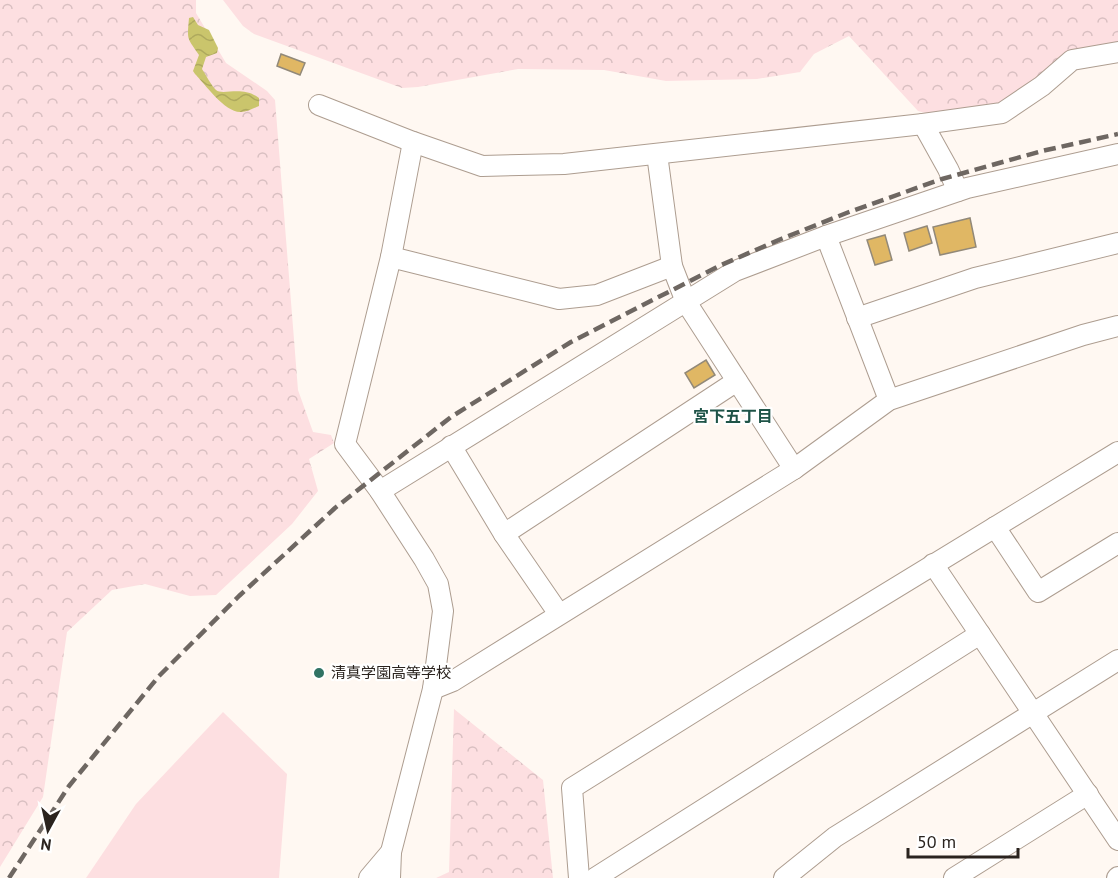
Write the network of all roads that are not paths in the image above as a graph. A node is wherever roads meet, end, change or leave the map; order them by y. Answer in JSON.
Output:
{"nodes":[{"id":1,"x":1118,"y":52,"type":"edge"},
{"id":2,"x":319,"y":105,"type":"dead end"},
{"id":3,"x":923,"y":124,"type":"junction"},
{"id":4,"x":413,"y":142,"type":"junction"},
{"id":5,"x":657,"y":154,"type":"junction"},
{"id":6,"x":1118,"y":154,"type":"edge"},
{"id":7,"x":958,"y":191,"type":"junction"},
{"id":8,"x":826,"y":236,"type":"junction"},
{"id":9,"x":1118,"y":243,"type":"edge"},
{"id":10,"x":391,"y":257,"type":"junction"},
{"id":11,"x":672,"y":266,"type":"junction"},
{"id":12,"x":686,"y":302,"type":"junction"},
{"id":13,"x":857,"y":318,"type":"junction"},
{"id":14,"x":1118,"y":327,"type":"edge"},
{"id":15,"x":737,"y":381,"type":"junction"},
{"id":16,"x":889,"y":400,"type":"junction"},
{"id":17,"x":451,"y":446,"type":"junction"},
{"id":18,"x":1118,"y":452,"type":"edge"},
{"id":19,"x":794,"y":469,"type":"junction"},
{"id":20,"x":380,"y":491,"type":"junction"},
{"id":21,"x":995,"y":526,"type":"junction"},
{"id":22,"x":504,"y":534,"type":"junction"},
{"id":23,"x":1118,"y":543,"type":"edge"},
{"id":24,"x":933,"y":564,"type":"junction"},
{"id":25,"x":559,"y":614,"type":"junction"},
{"id":26,"x":980,"y":634,"type":"junction"},
{"id":27,"x":1118,"y":660,"type":"edge"},
{"id":28,"x":433,"y":689,"type":"junction"},
{"id":29,"x":1034,"y":713,"type":"junction"},
{"id":30,"x":1088,"y":794,"type":"junction"},
{"id":31,"x":1118,"y":840,"type":"edge"},
{"id":32,"x":391,"y":852,"type":"junction"},
{"id":33,"x":810,"y":870,"type":"edge"},
{"id":34,"x":369,"y":878,"type":"edge"},
{"id":35,"x":390,"y":878,"type":"edge"},
{"id":36,"x":579,"y":878,"type":"edge"},
{"id":37,"x":595,"y":878,"type":"edge"},
{"id":38,"x":784,"y":878,"type":"edge"},
{"id":39,"x":954,"y":878,"type":"edge"}],
"edges":[{"from":1,"to":3,"type":"street"},
{"from":2,"to":4,"type":"street"},
{"from":3,"to":5,"type":"street"},
{"from":3,"to":7,"type":"street"},
{"from":4,"to":5,"type":"street"},
{"from":4,"to":10,"type":"street"},
{"from":5,"to":11,"type":"street"},
{"from":6,"to":7,"type":"street"},
{"from":7,"to":8,"type":"street"},
{"from":8,"to":12,"type":"street"},
{"from":8,"to":13,"type":"street"},
{"from":9,"to":13,"type":"street"},
{"from":10,"to":11,"type":"street"},
{"from":10,"to":20,"type":"street"},
{"from":11,"to":12,"type":"street"},
{"from":12,"to":15,"type":"street"},
{"from":12,"to":17,"type":"street"},
{"from":13,"to":16,"type":"street"},
{"from":14,"to":16,"type":"street"},
{"from":15,"to":19,"type":"street"},
{"from":15,"to":22,"type":"street"},
{"from":16,"to":19,"type":"street"},
{"from":17,"to":20,"type":"street"},
{"from":17,"to":22,"type":"street"},
{"from":18,"to":21,"type":"street"},
{"from":19,"to":25,"type":"street"},
{"from":20,"to":28,"type":"street"},
{"from":21,"to":23,"type":"street"},
{"from":21,"to":24,"type":"street"},
{"from":22,"to":25,"type":"street"},
{"from":24,"to":26,"type":"street"},
{"from":24,"to":36,"type":"street"},
{"from":25,"to":28,"type":"street"},
{"from":26,"to":29,"type":"street"},
{"from":26,"to":37,"type":"street"},
{"from":27,"to":29,"type":"street"},
{"from":28,"to":32,"type":"street"},
{"from":29,"to":30,"type":"street"},
{"from":29,"to":33,"type":"street"},
{"from":30,"to":31,"type":"street"},
{"from":30,"to":39,"type":"street"},
{"from":32,"to":34,"type":"street"},
{"from":32,"to":35,"type":"street"},
{"from":33,"to":38,"type":"street"}]}
